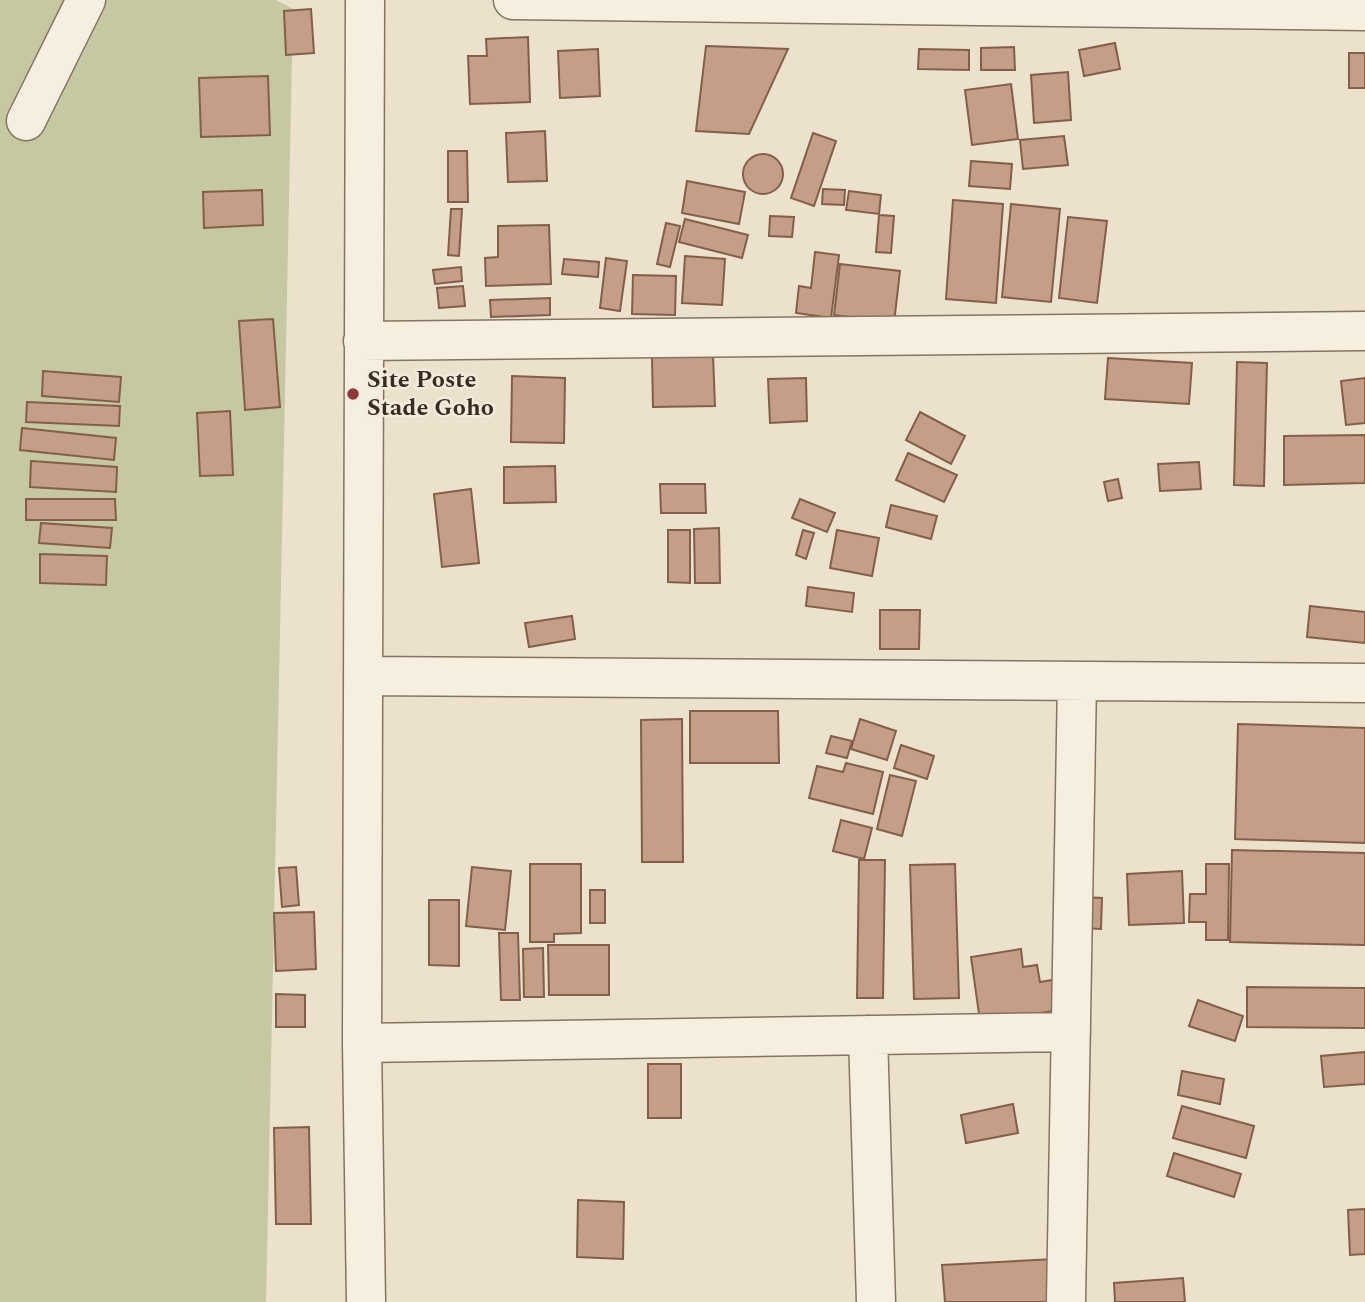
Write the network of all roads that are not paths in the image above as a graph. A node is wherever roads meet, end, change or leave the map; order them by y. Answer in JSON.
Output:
{"nodes":[{"id":1,"x":86,"y":0,"type":"edge"},
{"id":2,"x":365,"y":0,"type":"edge"},
{"id":3,"x":513,"y":0,"type":"edge"},
{"id":4,"x":759,"y":2,"type":"edge"},
{"id":5,"x":1084,"y":4,"type":"edge"},
{"id":6,"x":1365,"y":11,"type":"edge"},
{"id":7,"x":26,"y":121,"type":"dead end"},
{"id":8,"x":1365,"y":331,"type":"edge"},
{"id":9,"x":363,"y":341,"type":"junction"},
{"id":10,"x":364,"y":676,"type":"junction"},
{"id":11,"x":1077,"y":681,"type":"junction"},
{"id":12,"x":1365,"y":683,"type":"edge"},
{"id":13,"x":1071,"y":1032,"type":"junction"},
{"id":14,"x":868,"y":1035,"type":"junction"},
{"id":15,"x":362,"y":1043,"type":"junction"},
{"id":16,"x":366,"y":1302,"type":"edge"},
{"id":17,"x":876,"y":1302,"type":"edge"},
{"id":18,"x":1066,"y":1302,"type":"edge"}],
"edges":[{"from":1,"to":7,"type":"street"},
{"from":2,"to":9,"type":"street"},
{"from":3,"to":4,"type":"street"},
{"from":4,"to":5,"type":"street"},
{"from":5,"to":6,"type":"street"},
{"from":8,"to":9,"type":"street"},
{"from":9,"to":10,"type":"street"},
{"from":10,"to":11,"type":"street"},
{"from":10,"to":15,"type":"street"},
{"from":11,"to":12,"type":"street"},
{"from":11,"to":13,"type":"street"},
{"from":13,"to":14,"type":"street"},
{"from":13,"to":18,"type":"street"},
{"from":14,"to":15,"type":"street"},
{"from":14,"to":17,"type":"street"},
{"from":15,"to":16,"type":"street"}]}
